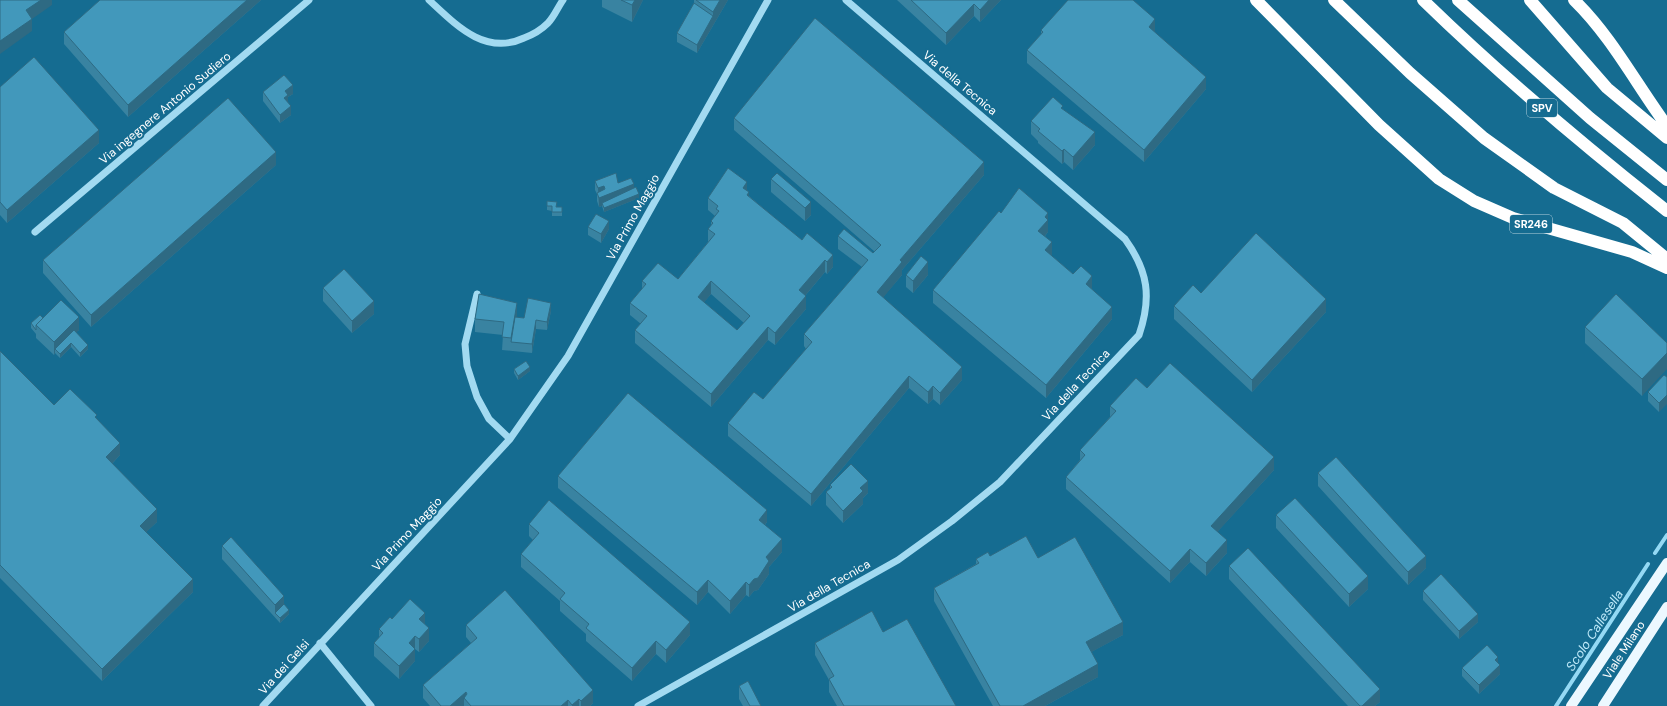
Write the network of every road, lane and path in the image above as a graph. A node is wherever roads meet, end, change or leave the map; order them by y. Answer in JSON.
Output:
{"nodes":[{"id":1,"x":309,"y":0,"type":"edge"},
{"id":2,"x":429,"y":0,"type":"edge"},
{"id":3,"x":563,"y":0,"type":"edge"},
{"id":4,"x":768,"y":0,"type":"edge"},
{"id":5,"x":846,"y":0,"type":"edge"},
{"id":6,"x":1256,"y":0,"type":"edge"},
{"id":7,"x":1334,"y":0,"type":"edge"},
{"id":8,"x":1423,"y":0,"type":"edge"},
{"id":9,"x":1458,"y":0,"type":"edge"},
{"id":10,"x":1530,"y":0,"type":"edge"},
{"id":11,"x":1574,"y":0,"type":"edge"},
{"id":12,"x":1667,"y":126,"type":"edge"},
{"id":13,"x":1667,"y":138,"type":"edge"},
{"id":14,"x":1667,"y":180,"type":"edge"},
{"id":15,"x":1667,"y":211,"type":"edge"},
{"id":16,"x":35,"y":232,"type":"dead end"},
{"id":17,"x":1667,"y":258,"type":"edge"},
{"id":18,"x":1667,"y":268,"type":"edge"},
{"id":19,"x":477,"y":294,"type":"edge"},
{"id":20,"x":510,"y":439,"type":"junction"},
{"id":21,"x":1667,"y":563,"type":"edge"},
{"id":22,"x":1667,"y":607,"type":"edge"},
{"id":23,"x":320,"y":643,"type":"junction"},
{"id":24,"x":264,"y":706,"type":"edge"},
{"id":25,"x":371,"y":706,"type":"edge"},
{"id":26,"x":638,"y":706,"type":"edge"},
{"id":27,"x":1571,"y":706,"type":"edge"},
{"id":28,"x":1603,"y":706,"type":"edge"}],
"edges":[{"from":1,"to":16,"type":"street","name":"Via ingegnere Antonio Sudiero"},
{"from":2,"to":3,"type":"street"},
{"from":4,"to":20,"type":"street","name":"Via Primo Maggio"},
{"from":5,"to":26,"type":"street","name":"Via della Tecnica"},
{"from":6,"to":18,"type":"highway","number":"SR246"},
{"from":7,"to":17,"type":"highway"},
{"from":8,"to":15,"type":"highway","number":"SPV"},
{"from":9,"to":14,"type":"highway","number":"SPV"},
{"from":10,"to":13,"type":"highway"},
{"from":11,"to":12,"type":"highway"},
{"from":19,"to":20,"type":"street"},
{"from":20,"to":23,"type":"street","name":"Via Primo Maggio"},
{"from":21,"to":27,"type":"main road","name":"Viale Milano"},
{"from":22,"to":28,"type":"main road","name":"Viale Milano"},
{"from":23,"to":24,"type":"street","name":"Via dei Gelsi"},
{"from":23,"to":25,"type":"street"}]}
